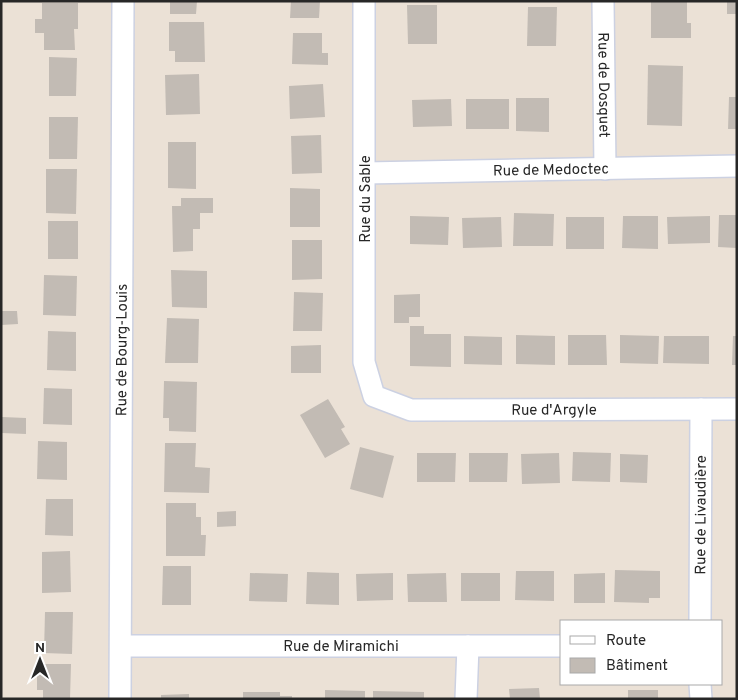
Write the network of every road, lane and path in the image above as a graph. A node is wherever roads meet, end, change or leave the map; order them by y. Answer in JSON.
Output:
{"nodes":[{"id":1,"x":123,"y":1,"type":"edge"},
{"id":2,"x":364,"y":1,"type":"edge"},
{"id":3,"x":603,"y":1,"type":"edge"},
{"id":4,"x":737,"y":166,"type":"edge"},
{"id":5,"x":605,"y":169,"type":"junction"},
{"id":6,"x":365,"y":173,"type":"junction"},
{"id":7,"x":374,"y":396,"type":"joint"},
{"id":8,"x":701,"y":409,"type":"junction"},
{"id":9,"x":737,"y":409,"type":"edge"},
{"id":10,"x":700,"y":620,"type":"edge"},
{"id":11,"x":121,"y":646,"type":"junction"},
{"id":12,"x":468,"y":646,"type":"junction"},
{"id":13,"x":560,"y":646,"type":"edge"},
{"id":14,"x":700,"y":685,"type":"edge"},
{"id":15,"x":120,"y":699,"type":"edge"},
{"id":16,"x":466,"y":699,"type":"edge"},
{"id":17,"x":701,"y":699,"type":"edge"}],
"edges":[{"from":1,"to":11,"type":"street","name":"Rue de Bourg-Louis"},
{"from":2,"to":6,"type":"street","name":"Rue du Sable"},
{"from":3,"to":5,"type":"street","name":"Rue de Dosquet"},
{"from":4,"to":5,"type":"street","name":"Rue de Medoctec"},
{"from":5,"to":6,"type":"street","name":"Rue de Medoctec"},
{"from":6,"to":7,"type":"street","name":"Rue du Sable"},
{"from":7,"to":8,"type":"street","name":"Rue d'Argyle"},
{"from":8,"to":9,"type":"street","name":"Rue d'Argyle"},
{"from":8,"to":10,"type":"street","name":"Rue de Livaudière"},
{"from":11,"to":12,"type":"street","name":"Rue de Miramichi"},
{"from":11,"to":15,"type":"street","name":"Rue de Bourg-Louis"},
{"from":12,"to":13,"type":"street","name":"Rue de Miramichi"},
{"from":12,"to":16,"type":"street"},
{"from":14,"to":17,"type":"street"}]}
